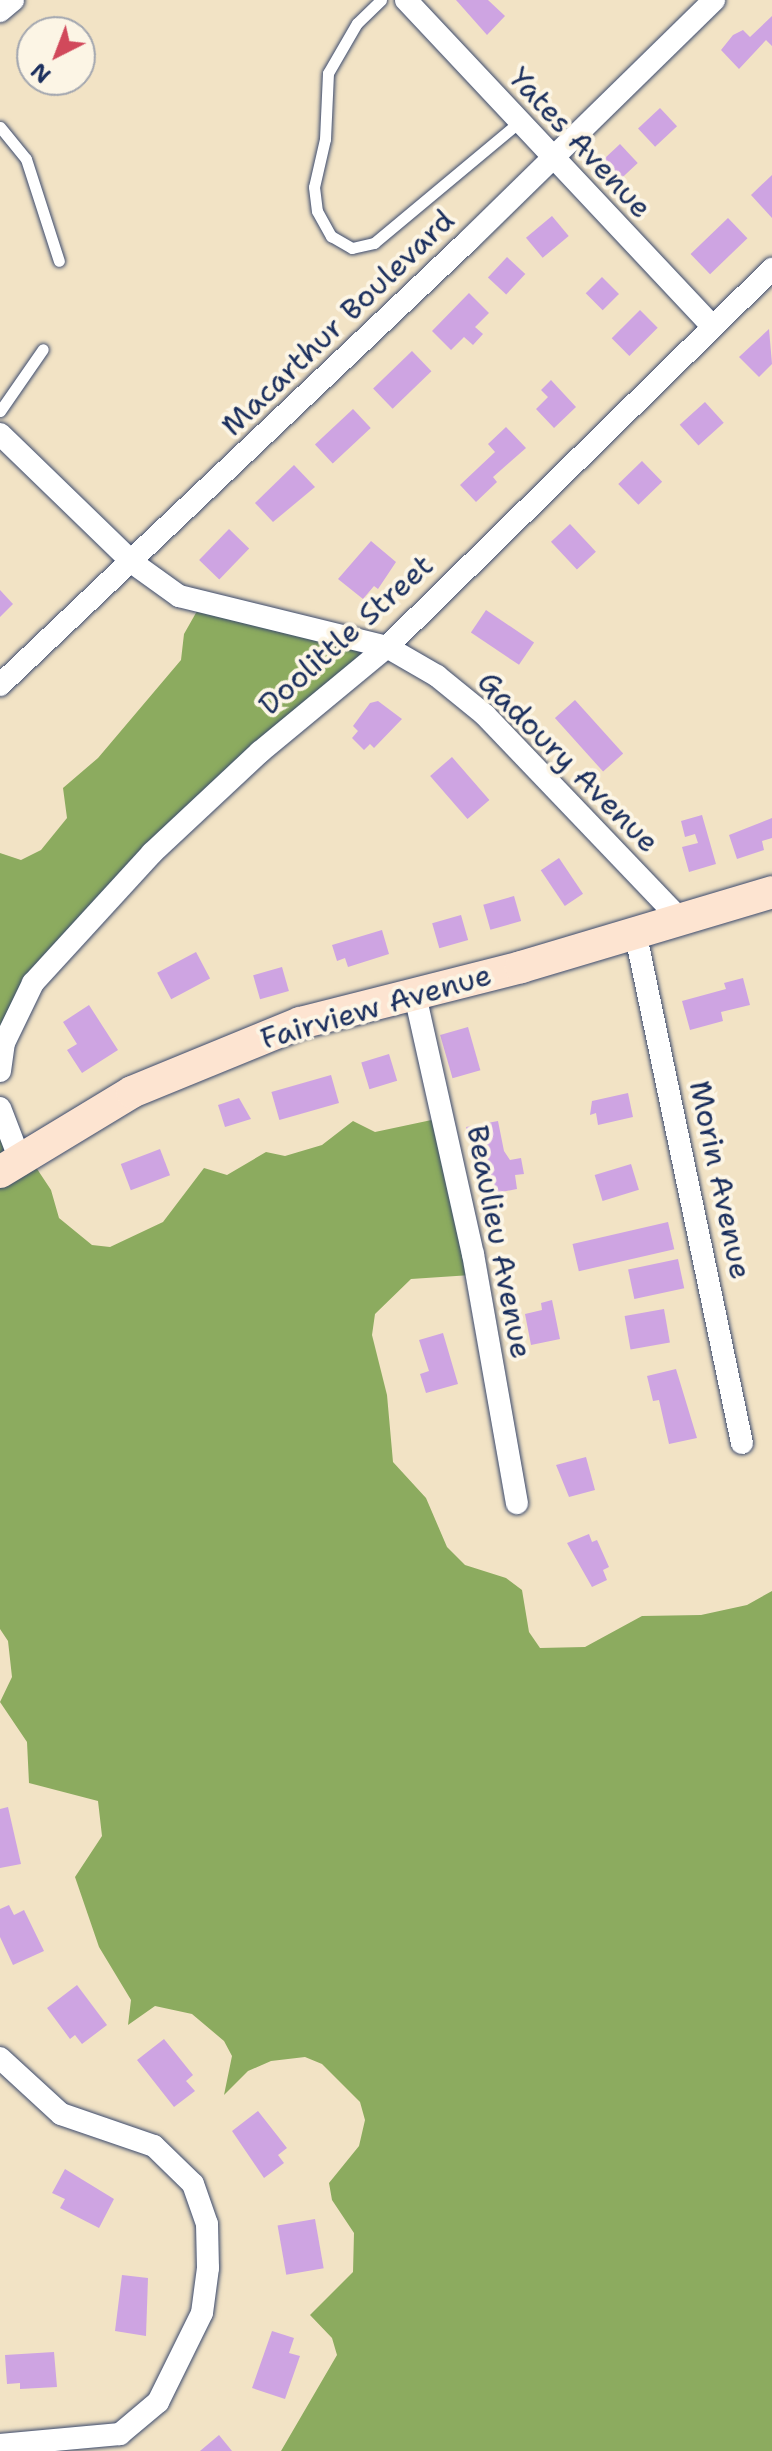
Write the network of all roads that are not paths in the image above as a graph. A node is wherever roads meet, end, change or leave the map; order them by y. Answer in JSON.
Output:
{"nodes":[{"id":1,"x":13,"y":0,"type":"edge"},
{"id":2,"x":381,"y":0,"type":"edge"},
{"id":3,"x":406,"y":0,"type":"edge"},
{"id":4,"x":714,"y":0,"type":"edge"},
{"id":5,"x":0,"y":11,"type":"edge"},
{"id":6,"x":518,"y":123,"type":"junction"},
{"id":7,"x":0,"y":127,"type":"edge"},
{"id":8,"x":552,"y":161,"type":"junction"},
{"id":9,"x":59,"y":261,"type":"dead end"},
{"id":10,"x":772,"y":269,"type":"edge"},
{"id":11,"x":712,"y":326,"type":"junction"},
{"id":12,"x":43,"y":349,"type":"dead end"},
{"id":13,"x":0,"y":411,"type":"edge"},
{"id":14,"x":0,"y":434,"type":"edge"},
{"id":15,"x":133,"y":563,"type":"junction"},
{"id":16,"x":387,"y":647,"type":"junction"},
{"id":17,"x":0,"y":685,"type":"edge"},
{"id":18,"x":772,"y":892,"type":"edge"},
{"id":19,"x":679,"y":918,"type":"junction"},
{"id":20,"x":635,"y":931,"type":"junction"},
{"id":21,"x":415,"y":995,"type":"junction"},
{"id":22,"x":0,"y":1071,"type":"edge"},
{"id":23,"x":0,"y":1108,"type":"edge"},
{"id":24,"x":10,"y":1166,"type":"edge"},
{"id":25,"x":742,"y":1443,"type":"dead end"},
{"id":26,"x":517,"y":1503,"type":"dead end"},
{"id":27,"x":0,"y":2058,"type":"edge"},
{"id":28,"x":0,"y":2445,"type":"edge"}],
"edges":[{"from":1,"to":5,"type":"street"},
{"from":2,"to":6,"type":"lane"},
{"from":3,"to":6,"type":"street","name":"Yates Avenue"},
{"from":4,"to":8,"type":"street","name":"Macarthur Boulevard"},
{"from":6,"to":8,"type":"street","name":"Yates Avenue"},
{"from":7,"to":9,"type":"lane"},
{"from":8,"to":11,"type":"street","name":"Yates Avenue"},
{"from":8,"to":15,"type":"street","name":"Macarthur Boulevard"},
{"from":10,"to":11,"type":"street","name":"Doolittle Street"},
{"from":11,"to":16,"type":"street","name":"Doolittle Street"},
{"from":12,"to":13,"type":"lane"},
{"from":14,"to":15,"type":"street","name":"Gadoury Avenue"},
{"from":15,"to":16,"type":"street","name":"Gadoury Avenue"},
{"from":15,"to":17,"type":"street","name":"Macarthur Boulevard"},
{"from":16,"to":19,"type":"street","name":"Gadoury Avenue"},
{"from":16,"to":22,"type":"street","name":"Doolittle Street"},
{"from":18,"to":19,"type":"main road","name":"Fairview Avenue"},
{"from":19,"to":20,"type":"main road","name":"Fairview Avenue"},
{"from":20,"to":21,"type":"main road","name":"Fairview Avenue"},
{"from":20,"to":25,"type":"street","name":"Morin Avenue"},
{"from":21,"to":24,"type":"main road","name":"Fairview Avenue"},
{"from":21,"to":26,"type":"street","name":"Beaulieu Avenue"},
{"from":23,"to":24,"type":"street"},
{"from":27,"to":28,"type":"street"}]}
